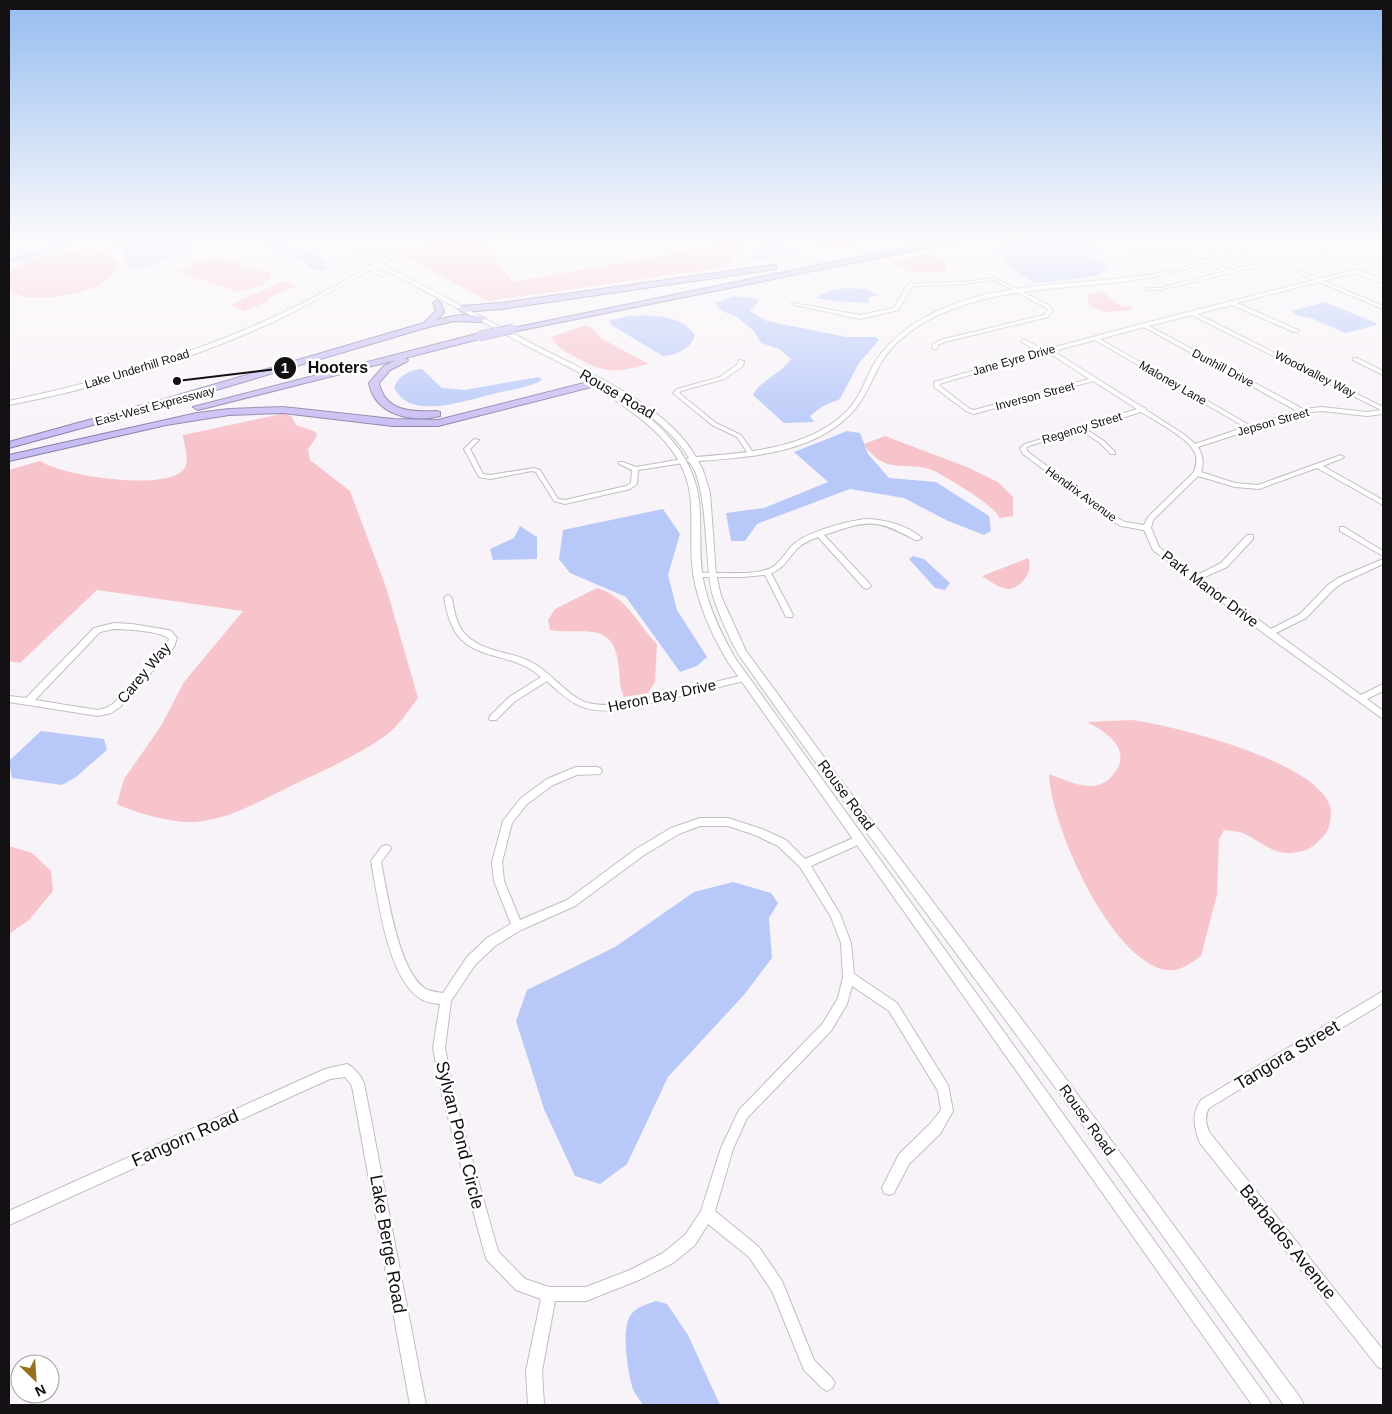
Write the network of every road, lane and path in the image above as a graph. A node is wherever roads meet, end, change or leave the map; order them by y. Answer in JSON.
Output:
{"nodes":[{"id":1,"x":290,"y":306,"type":"edge"},
{"id":2,"x":300,"y":306,"type":"edge"},
{"id":3,"x":438,"y":306,"type":"edge"},
{"id":4,"x":443,"y":306,"type":"edge"},
{"id":5,"x":445,"y":306,"type":"edge"},
{"id":6,"x":501,"y":306,"type":"joint"},
{"id":7,"x":591,"y":306,"type":"edge"},
{"id":8,"x":627,"y":306,"type":"edge"},
{"id":9,"x":804,"y":306,"type":"edge"},
{"id":10,"x":898,"y":306,"type":"edge"},
{"id":11,"x":956,"y":306,"type":"edge"},
{"id":12,"x":1047,"y":306,"type":"edge"},
{"id":13,"x":1220,"y":306,"type":"edge"},
{"id":14,"x":1239,"y":306,"type":"edge"},
{"id":15,"x":1192,"y":313,"type":"junction"},
{"id":16,"x":472,"y":321,"type":"junction"},
{"id":17,"x":422,"y":326,"type":"junction"},
{"id":18,"x":1143,"y":326,"type":"junction"},
{"id":19,"x":1296,"y":331,"type":"dead end"},
{"id":20,"x":1095,"y":338,"type":"junction"},
{"id":21,"x":1024,"y":341,"type":"dead end"},
{"id":22,"x":935,"y":348,"type":"dead end"},
{"id":23,"x":194,"y":349,"type":"junction"},
{"id":24,"x":1045,"y":352,"type":"junction"},
{"id":25,"x":1355,"y":359,"type":"dead end"},
{"id":26,"x":741,"y":361,"type":"dead end"},
{"id":27,"x":1383,"y":373,"type":"edge"},
{"id":28,"x":1095,"y":380,"type":"junction"},
{"id":29,"x":591,"y":381,"type":"junction"},
{"id":30,"x":9,"y":397,"type":"edge"},
{"id":31,"x":9,"y":403,"type":"edge"},
{"id":32,"x":1143,"y":409,"type":"junction"},
{"id":33,"x":1383,"y":410,"type":"edge"},
{"id":34,"x":1302,"y":411,"type":"junction"},
{"id":35,"x":974,"y":412,"type":"joint"},
{"id":36,"x":1081,"y":428,"type":"junction"},
{"id":37,"x":1251,"y":428,"type":"junction"},
{"id":38,"x":476,"y":440,"type":"dead end"},
{"id":39,"x":9,"y":446,"type":"edge"},
{"id":40,"x":1194,"y":446,"type":"junction"},
{"id":41,"x":1023,"y":448,"type":"joint"},
{"id":42,"x":1113,"y":453,"type":"dead end"},
{"id":43,"x":751,"y":454,"type":"junction"},
{"id":44,"x":1341,"y":457,"type":"dead end"},
{"id":45,"x":9,"y":458,"type":"edge"},
{"id":46,"x":694,"y":460,"type":"junction"},
{"id":47,"x":683,"y":461,"type":"junction"},
{"id":48,"x":621,"y":463,"type":"dead end"},
{"id":49,"x":1318,"y":466,"type":"junction"},
{"id":50,"x":635,"y":469,"type":"junction"},
{"id":51,"x":1197,"y":473,"type":"junction"},
{"id":52,"x":1383,"y":503,"type":"edge"},
{"id":53,"x":1147,"y":528,"type":"junction"},
{"id":54,"x":1342,"y":529,"type":"dead end"},
{"id":55,"x":819,"y":534,"type":"junction"},
{"id":56,"x":1250,"y":537,"type":"dead end"},
{"id":57,"x":918,"y":538,"type":"dead end"},
{"id":58,"x":1383,"y":554,"type":"edge"},
{"id":59,"x":1383,"y":561,"type":"edge"},
{"id":60,"x":767,"y":572,"type":"junction"},
{"id":61,"x":705,"y":574,"type":"junction"},
{"id":62,"x":1196,"y":578,"type":"junction"},
{"id":63,"x":867,"y":586,"type":"dead end"},
{"id":64,"x":448,"y":598,"type":"dead end"},
{"id":65,"x":789,"y":615,"type":"dead end"},
{"id":66,"x":1269,"y":632,"type":"junction"},
{"id":67,"x":546,"y":678,"type":"junction"},
{"id":68,"x":744,"y":678,"type":"junction"},
{"id":69,"x":1383,"y":687,"type":"edge"},
{"id":70,"x":9,"y":699,"type":"edge"},
{"id":71,"x":1360,"y":699,"type":"junction"},
{"id":72,"x":28,"y":702,"type":"junction"},
{"id":73,"x":1383,"y":716,"type":"edge"},
{"id":74,"x":493,"y":718,"type":"dead end"},
{"id":75,"x":597,"y":771,"type":"dead end"},
{"id":76,"x":858,"y":840,"type":"junction"},
{"id":77,"x":386,"y":849,"type":"dead end"},
{"id":78,"x":804,"y":864,"type":"junction"},
{"id":79,"x":517,"y":926,"type":"junction"},
{"id":80,"x":849,"y":977,"type":"junction"},
{"id":81,"x":1383,"y":997,"type":"edge"},
{"id":82,"x":446,"y":999,"type":"junction"},
{"id":83,"x":358,"y":1082,"type":"joint"},
{"id":84,"x":1199,"y":1119,"type":"joint"},
{"id":85,"x":889,"y":1188,"type":"dead end"},
{"id":86,"x":706,"y":1214,"type":"junction"},
{"id":87,"x":9,"y":1218,"type":"edge"},
{"id":88,"x":548,"y":1294,"type":"junction"},
{"id":89,"x":1383,"y":1362,"type":"edge"},
{"id":90,"x":827,"y":1383,"type":"dead end"},
{"id":91,"x":418,"y":1405,"type":"edge"},
{"id":92,"x":536,"y":1405,"type":"edge"},
{"id":93,"x":1262,"y":1405,"type":"edge"},
{"id":94,"x":1295,"y":1405,"type":"edge"}],
"edges":[{"from":1,"to":23,"type":"street","name":"Lake Underhill Road"},
{"from":2,"to":23,"type":"street","name":"Lake Underhill Road"},
{"from":3,"to":17,"type":"highway"},
{"from":4,"to":16,"type":"street","name":"Rouse Road"},
{"from":5,"to":16,"type":"street","name":"Rouse Road"},
{"from":6,"to":16,"type":"highway"},
{"from":6,"to":16,"type":"highway"},
{"from":7,"to":16,"type":"highway","name":"East-West Expressway"},
{"from":8,"to":16,"type":"highway","name":"East-West Expressway","bridge":true},
{"from":9,"to":10,"type":"street"},
{"from":11,"to":43,"type":"street"},
{"from":12,"to":22,"type":"street"},
{"from":13,"to":15,"type":"street","name":"Jane Eyre Drive"},
{"from":14,"to":19,"type":"street"},
{"from":15,"to":18,"type":"street","name":"Jane Eyre Drive"},
{"from":15,"to":33,"type":"street","name":"Woodvalley Way"},
{"from":16,"to":17,"type":"highway"},
{"from":16,"to":29,"type":"street","name":"Rouse Road"},
{"from":16,"to":29,"type":"highway"},
{"from":16,"to":39,"type":"highway","name":"East-West Expressway"},
{"from":16,"to":45,"type":"highway","name":"East-West Expressway"},
{"from":17,"to":39,"type":"highway"},
{"from":18,"to":20,"type":"street","name":"Jane Eyre Drive"},
{"from":18,"to":34,"type":"street","name":"Dunhill Drive"},
{"from":20,"to":24,"type":"street","name":"Jane Eyre Drive"},
{"from":20,"to":37,"type":"street","name":"Maloney Lane"},
{"from":21,"to":24,"type":"street"},
{"from":23,"to":30,"type":"street","name":"Lake Underhill Road"},
{"from":23,"to":31,"type":"street","name":"Lake Underhill Road"},
{"from":24,"to":28,"type":"street"},
{"from":24,"to":35,"type":"street","name":"Jane Eyre Drive"},
{"from":25,"to":27,"type":"street"},
{"from":26,"to":43,"type":"street"},
{"from":28,"to":32,"type":"street"},
{"from":28,"to":35,"type":"street","name":"Inverson Street"},
{"from":29,"to":45,"type":"highway"},
{"from":29,"to":46,"type":"street","name":"Rouse Road"},
{"from":29,"to":47,"type":"street","name":"Rouse Road"},
{"from":32,"to":36,"type":"street","name":"Regency Street"},
{"from":32,"to":40,"type":"street"},
{"from":33,"to":34,"type":"street","name":"Jepson Street"},
{"from":34,"to":37,"type":"street","name":"Jepson Street"},
{"from":36,"to":41,"type":"street","name":"Regency Street"},
{"from":36,"to":42,"type":"street"},
{"from":37,"to":40,"type":"street","name":"Jepson Street"},
{"from":38,"to":50,"type":"street"},
{"from":40,"to":51,"type":"street"},
{"from":41,"to":53,"type":"street","name":"Hendrix Avenue"},
{"from":43,"to":46,"type":"street"},
{"from":44,"to":49,"type":"street"},
{"from":46,"to":47,"type":"street"},
{"from":46,"to":61,"type":"street","name":"Rouse Road"},
{"from":47,"to":50,"type":"street"},
{"from":47,"to":61,"type":"street","name":"Rouse Road"},
{"from":48,"to":50,"type":"street"},
{"from":49,"to":51,"type":"street"},
{"from":49,"to":52,"type":"street"},
{"from":51,"to":53,"type":"street"},
{"from":53,"to":62,"type":"street","name":"Park Manor Drive"},
{"from":54,"to":58,"type":"street"},
{"from":55,"to":57,"type":"street"},
{"from":55,"to":60,"type":"street"},
{"from":55,"to":63,"type":"street"},
{"from":56,"to":62,"type":"street"},
{"from":59,"to":66,"type":"street"},
{"from":60,"to":61,"type":"street"},
{"from":60,"to":65,"type":"street"},
{"from":61,"to":68,"type":"street","name":"Rouse Road"},
{"from":61,"to":94,"type":"street","name":"Rouse Road"},
{"from":62,"to":66,"type":"street","name":"Park Manor Drive"},
{"from":64,"to":67,"type":"street","name":"Heron Bay Drive"},
{"from":66,"to":71,"type":"street","name":"Park Manor Drive"},
{"from":67,"to":68,"type":"street","name":"Heron Bay Drive"},
{"from":67,"to":74,"type":"street"},
{"from":68,"to":76,"type":"street","name":"Rouse Road"},
{"from":69,"to":71,"type":"street"},
{"from":70,"to":72,"type":"street","name":"Carey Way"},
{"from":71,"to":73,"type":"street","name":"Park Manor Drive"},
{"from":72,"to":72,"type":"street","name":"Carey Way"},
{"from":75,"to":79,"type":"street"},
{"from":76,"to":78,"type":"street"},
{"from":76,"to":93,"type":"street","name":"Rouse Road"},
{"from":77,"to":82,"type":"street"},
{"from":78,"to":79,"type":"street","name":"Sylvan Pond Circle"},
{"from":78,"to":80,"type":"street","name":"Sylvan Pond Circle"},
{"from":79,"to":82,"type":"street","name":"Sylvan Pond Circle"},
{"from":80,"to":85,"type":"street"},
{"from":80,"to":86,"type":"street","name":"Sylvan Pond Circle"},
{"from":81,"to":84,"type":"street","name":"Tangora Street"},
{"from":82,"to":88,"type":"street","name":"Sylvan Pond Circle"},
{"from":83,"to":87,"type":"street","name":"Fangorn Road"},
{"from":83,"to":91,"type":"street","name":"Lake Berge Road"},
{"from":84,"to":89,"type":"street","name":"Barbados Avenue"},
{"from":86,"to":88,"type":"street","name":"Sylvan Pond Circle"},
{"from":86,"to":90,"type":"street"},
{"from":88,"to":92,"type":"street"}]}
